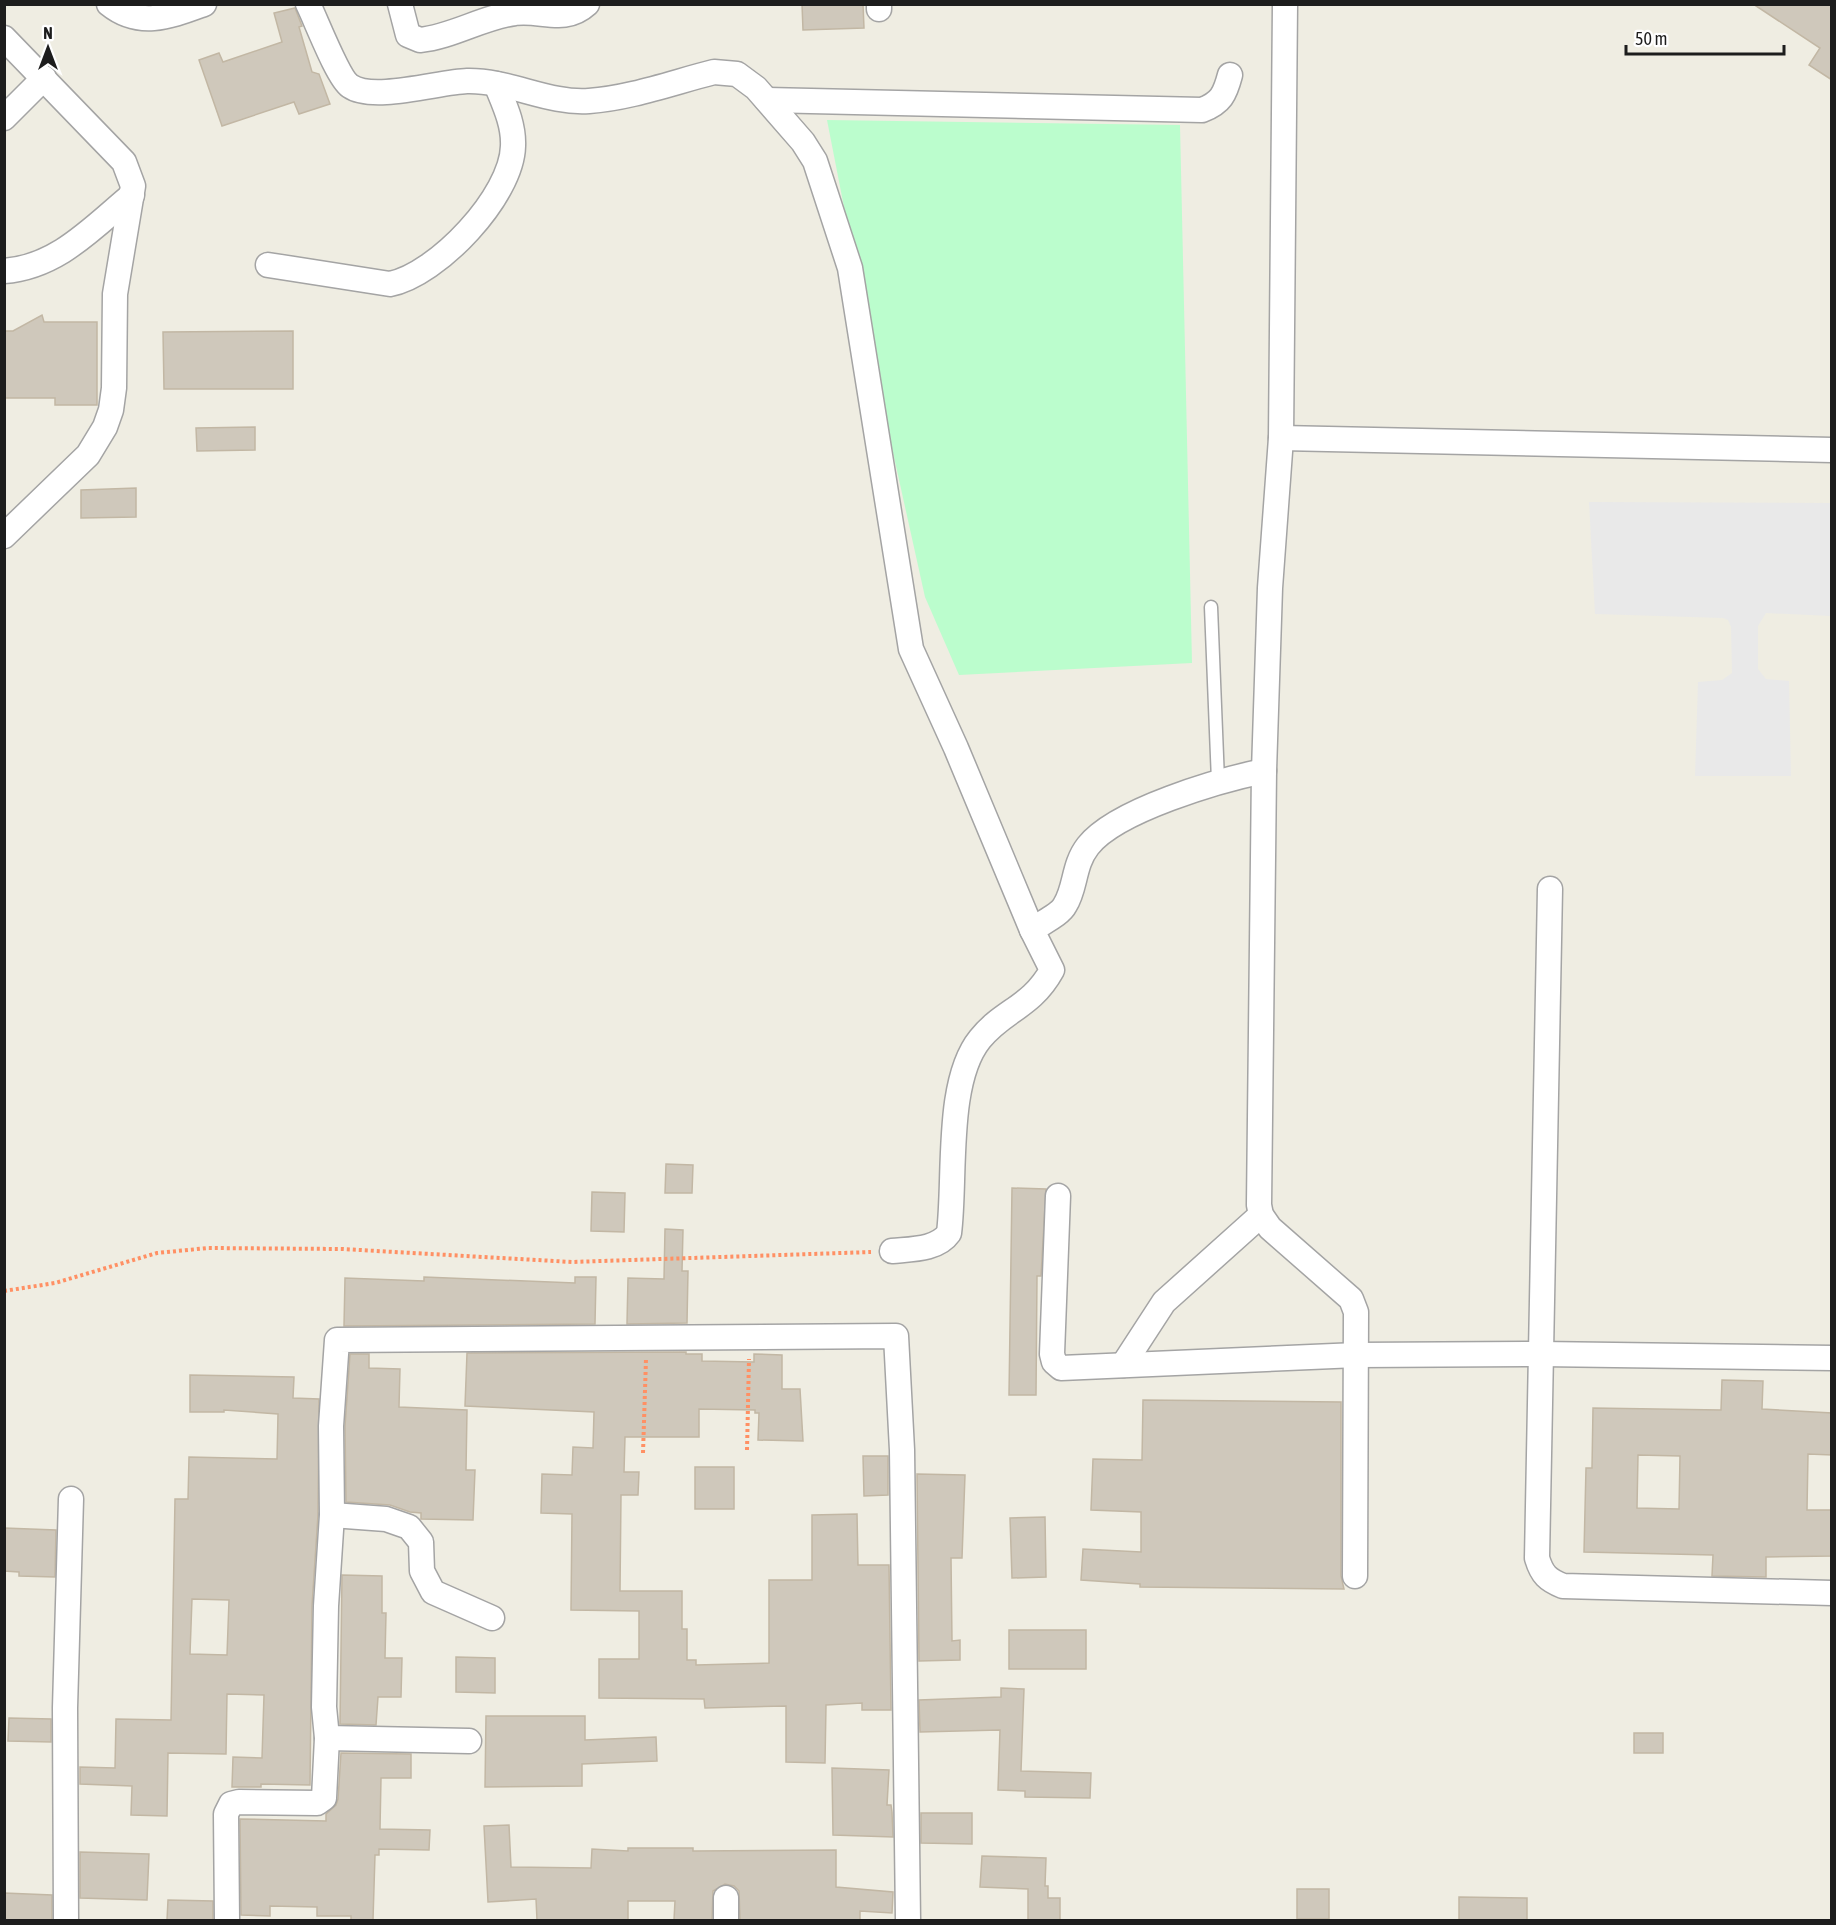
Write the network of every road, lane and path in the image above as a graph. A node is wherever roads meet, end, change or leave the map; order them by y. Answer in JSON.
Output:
{"nodes":[{"id":1,"x":109,"y":4,"type":"edge"},
{"id":2,"x":204,"y":4,"type":"edge"},
{"id":3,"x":309,"y":4,"type":"edge"},
{"id":4,"x":400,"y":4,"type":"edge"},
{"id":5,"x":587,"y":4,"type":"edge"},
{"id":6,"x":1285,"y":4,"type":"edge"},
{"id":7,"x":4,"y":38,"type":"edge"},
{"id":8,"x":1230,"y":75,"type":"dead end"},
{"id":9,"x":44,"y":78,"type":"junction"},
{"id":10,"x":496,"y":84,"type":"junction"},
{"id":11,"x":767,"y":100,"type":"junction"},
{"id":12,"x":4,"y":118,"type":"edge"},
{"id":13,"x":132,"y":195,"type":"junction"},
{"id":14,"x":268,"y":265,"type":"dead end"},
{"id":15,"x":4,"y":271,"type":"edge"},
{"id":16,"x":1281,"y":438,"type":"junction"},
{"id":17,"x":1832,"y":450,"type":"edge"},
{"id":18,"x":4,"y":536,"type":"edge"},
{"id":19,"x":1211,"y":607,"type":"dead end"},
{"id":20,"x":1264,"y":771,"type":"junction"},
{"id":21,"x":1218,"y":781,"type":"junction"},
{"id":22,"x":1550,"y":889,"type":"dead end"},
{"id":23,"x":1032,"y":930,"type":"junction"},
{"id":24,"x":1058,"y":1196,"type":"dead end"},
{"id":25,"x":1261,"y":1215,"type":"junction"},
{"id":26,"x":892,"y":1251,"type":"joint"},
{"id":27,"x":4,"y":1291,"type":"edge"},
{"id":28,"x":750,"y":1337,"type":"junction"},
{"id":29,"x":647,"y":1338,"type":"junction"},
{"id":30,"x":1541,"y":1354,"type":"junction"},
{"id":31,"x":1357,"y":1355,"type":"junction"},
{"id":32,"x":1832,"y":1358,"type":"edge"},
{"id":33,"x":1122,"y":1365,"type":"junction"},
{"id":34,"x":747,"y":1450,"type":"dead end"},
{"id":35,"x":643,"y":1453,"type":"dead end"},
{"id":36,"x":71,"y":1499,"type":"dead end"},
{"id":37,"x":332,"y":1515,"type":"junction"},
{"id":38,"x":1355,"y":1576,"type":"dead end"},
{"id":39,"x":1832,"y":1593,"type":"edge"},
{"id":40,"x":492,"y":1618,"type":"dead end"},
{"id":41,"x":327,"y":1738,"type":"junction"},
{"id":42,"x":469,"y":1741,"type":"dead end"},
{"id":43,"x":66,"y":1920,"type":"edge"},
{"id":44,"x":227,"y":1920,"type":"edge"},
{"id":45,"x":908,"y":1920,"type":"edge"}],
"edges":[{"from":1,"to":2,"type":"street"},
{"from":3,"to":10,"type":"street"},
{"from":4,"to":5,"type":"street"},
{"from":6,"to":16,"type":"street"},
{"from":7,"to":9,"type":"street"},
{"from":8,"to":11,"type":"street"},
{"from":9,"to":12,"type":"street"},
{"from":9,"to":13,"type":"street"},
{"from":10,"to":11,"type":"street"},
{"from":10,"to":14,"type":"street"},
{"from":11,"to":23,"type":"street"},
{"from":13,"to":15,"type":"street"},
{"from":13,"to":18,"type":"street"},
{"from":16,"to":17,"type":"street"},
{"from":16,"to":20,"type":"street"},
{"from":19,"to":21,"type":"lane"},
{"from":20,"to":21,"type":"street"},
{"from":20,"to":25,"type":"street"},
{"from":21,"to":23,"type":"street"},
{"from":22,"to":30,"type":"street"},
{"from":23,"to":26,"type":"street"},
{"from":24,"to":33,"type":"street"},
{"from":25,"to":31,"type":"street"},
{"from":25,"to":33,"type":"street"},
{"from":26,"to":27,"type":"path"},
{"from":28,"to":29,"type":"street"},
{"from":28,"to":34,"type":"path"},
{"from":28,"to":45,"type":"street"},
{"from":29,"to":35,"type":"path"},
{"from":29,"to":37,"type":"street"},
{"from":30,"to":31,"type":"street"},
{"from":30,"to":32,"type":"street"},
{"from":30,"to":39,"type":"street"},
{"from":31,"to":33,"type":"street"},
{"from":31,"to":38,"type":"street"},
{"from":36,"to":43,"type":"street"},
{"from":37,"to":40,"type":"street"},
{"from":37,"to":41,"type":"street"},
{"from":41,"to":42,"type":"street"},
{"from":41,"to":44,"type":"street"}]}
